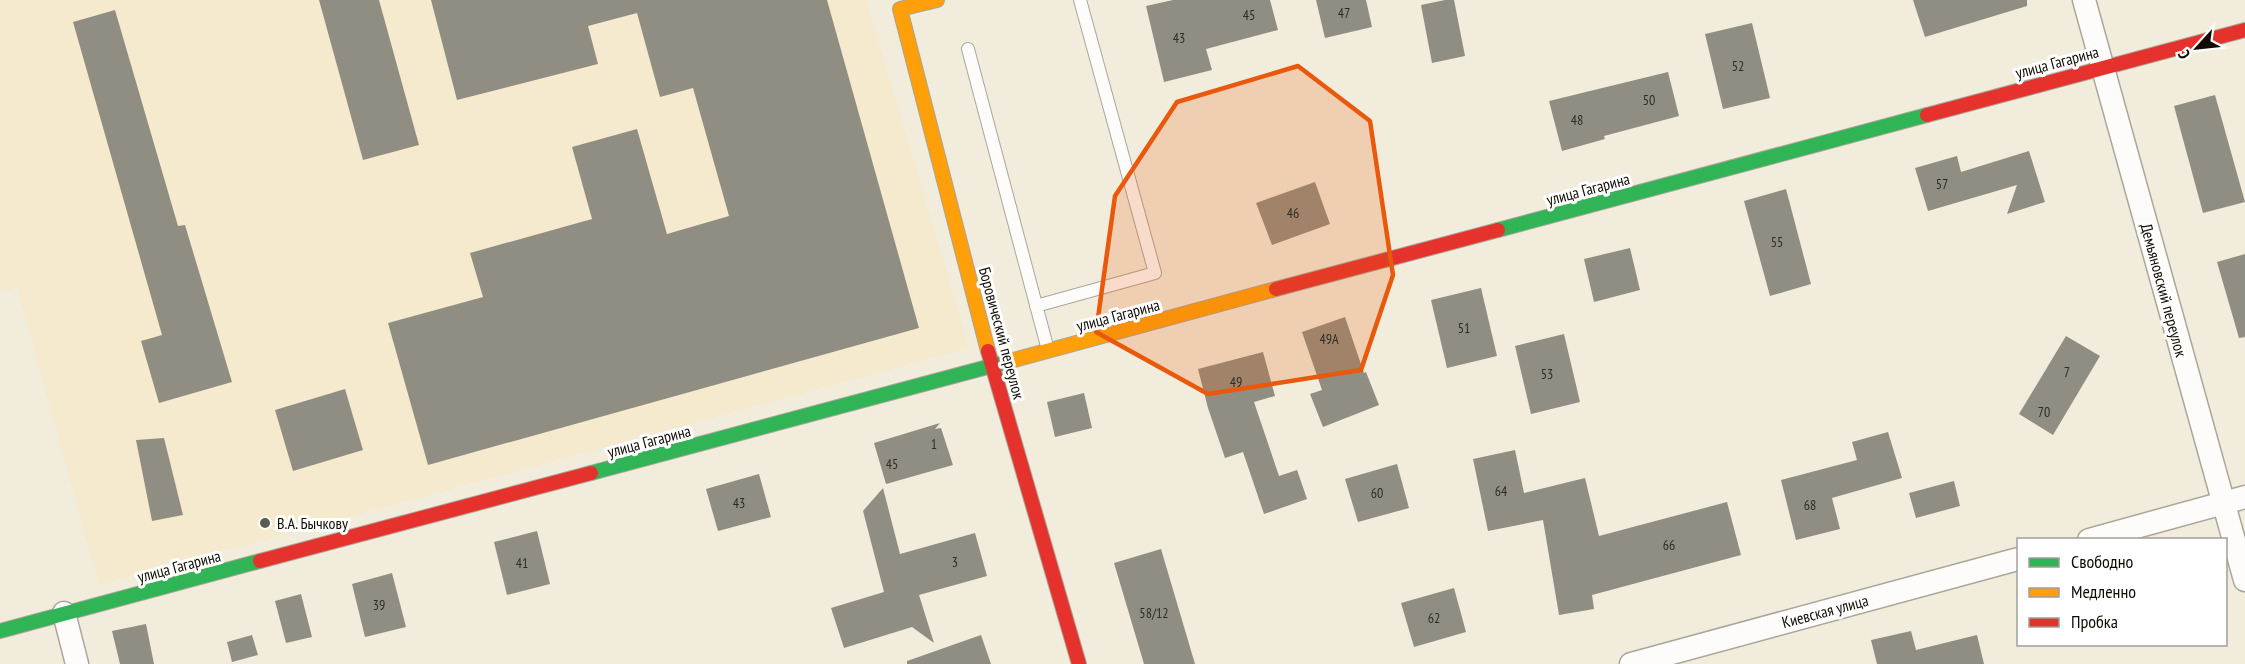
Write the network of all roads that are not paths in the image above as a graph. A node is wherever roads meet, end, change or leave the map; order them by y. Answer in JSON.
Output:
{"nodes":[{"id":1,"x":937,"y":0,"type":"edge"},
{"id":2,"x":1080,"y":0,"type":"edge"},
{"id":3,"x":2084,"y":0,"type":"edge"},
{"id":4,"x":899,"y":5,"type":"edge"},
{"id":5,"x":2245,"y":30,"type":"edge"},
{"id":6,"x":968,"y":49,"type":"dead end"},
{"id":7,"x":2103,"y":67,"type":"junction"},
{"id":8,"x":1036,"y":306,"type":"junction"},
{"id":9,"x":1048,"y":351,"type":"junction"},
{"id":10,"x":992,"y":366,"type":"junction"},
{"id":11,"x":2245,"y":497,"type":"edge"},
{"id":12,"x":2223,"y":503,"type":"junction"},
{"id":13,"x":2096,"y":538,"type":"edge"},
{"id":14,"x":2017,"y":560,"type":"edge"},
{"id":15,"x":2245,"y":580,"type":"edge"},
{"id":16,"x":64,"y":614,"type":"junction"},
{"id":17,"x":0,"y":631,"type":"edge"},
{"id":18,"x":77,"y":664,"type":"edge"},
{"id":19,"x":1079,"y":664,"type":"edge"},
{"id":20,"x":1631,"y":664,"type":"edge"}],
"edges":[{"from":1,"to":4,"type":"street"},
{"from":2,"to":8,"type":"lane"},
{"from":3,"to":7,"type":"street","name":"Демьяновский переулок"},
{"from":4,"to":10,"type":"street","name":"Боровический переулок"},
{"from":5,"to":7,"type":"street","name":"улица Гагарина"},
{"from":6,"to":8,"type":"lane"},
{"from":7,"to":9,"type":"street","name":"улица Гагарина"},
{"from":7,"to":12,"type":"street","name":"Демьяновский переулок"},
{"from":8,"to":9,"type":"lane"},
{"from":9,"to":10,"type":"street","name":"улица Гагарина"},
{"from":10,"to":16,"type":"street","name":"улица Гагарина"},
{"from":10,"to":19,"type":"street","name":"Боровический переулок"},
{"from":11,"to":12,"type":"street"},
{"from":12,"to":13,"type":"street"},
{"from":12,"to":15,"type":"street","name":"Демьяновский переулок"},
{"from":14,"to":20,"type":"street","name":"Киевская улица"},
{"from":16,"to":17,"type":"street","name":"улица Гагарина"},
{"from":16,"to":18,"type":"street"}]}
